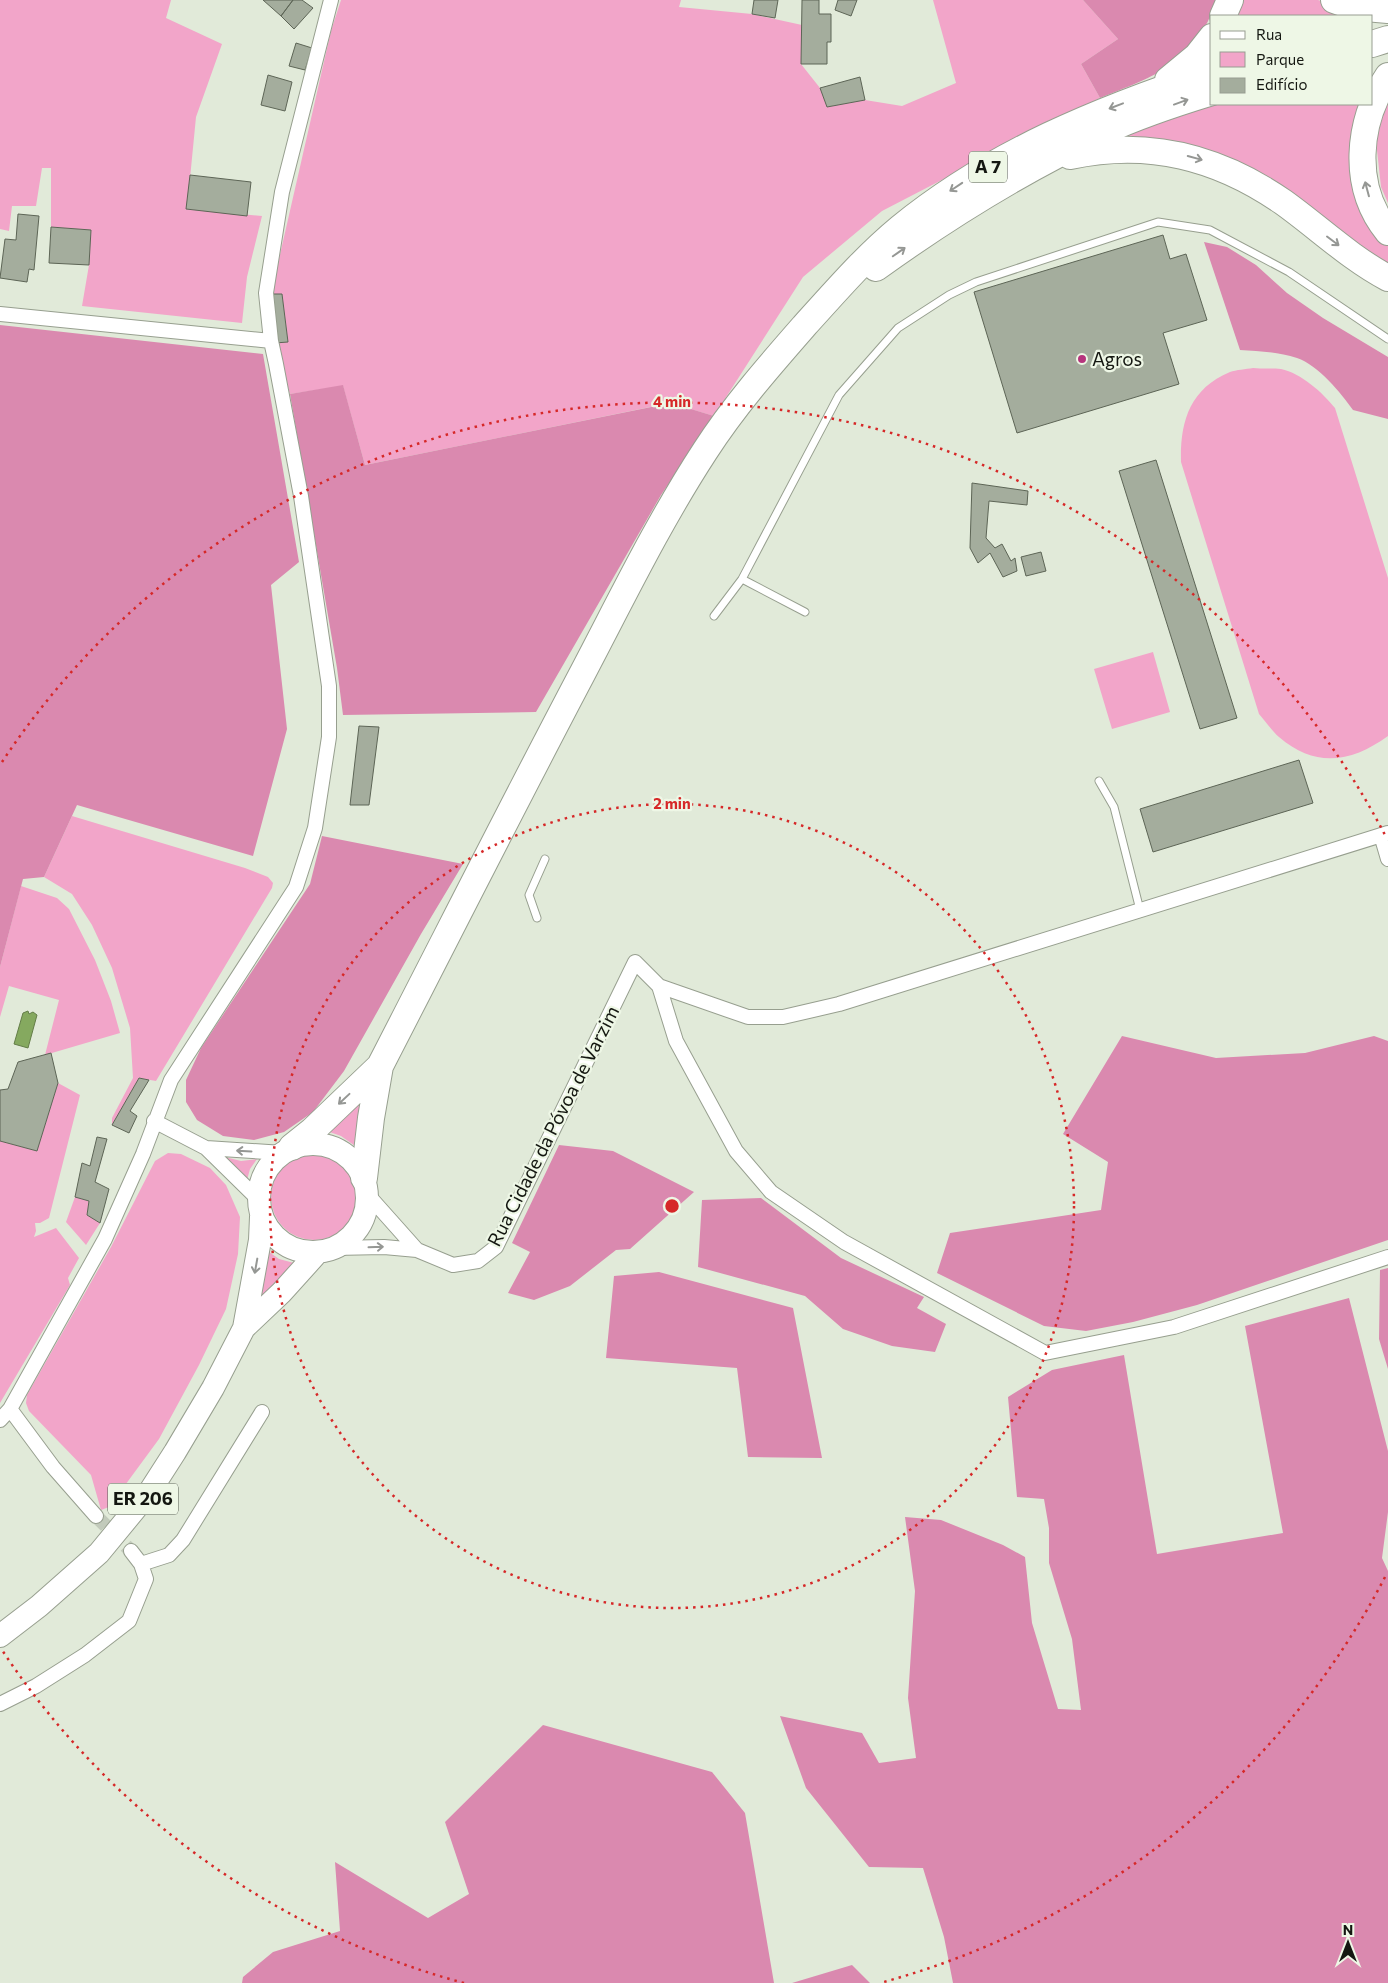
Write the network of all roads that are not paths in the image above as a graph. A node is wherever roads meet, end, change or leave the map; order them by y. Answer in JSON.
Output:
{"nodes":[{"id":1,"x":331,"y":0,"type":"edge"},
{"id":2,"x":1230,"y":0,"type":"edge"},
{"id":3,"x":1334,"y":0,"type":"edge"},
{"id":4,"x":1388,"y":10,"type":"edge"},
{"id":5,"x":1223,"y":15,"type":"edge"},
{"id":6,"x":1388,"y":16,"type":"edge"},
{"id":7,"x":1373,"y":21,"type":"edge"},
{"id":8,"x":1388,"y":39,"type":"edge"},
{"id":9,"x":1210,"y":40,"type":"edge"},
{"id":10,"x":1373,"y":44,"type":"edge"},
{"id":11,"x":1210,"y":73,"type":"edge"},
{"id":12,"x":1388,"y":76,"type":"edge"},
{"id":13,"x":1210,"y":93,"type":"edge"},
{"id":14,"x":1145,"y":95,"type":"junction"},
{"id":15,"x":1373,"y":103,"type":"edge"},
{"id":16,"x":1372,"y":105,"type":"edge"},
{"id":17,"x":1043,"y":163,"type":"junction"},
{"id":18,"x":1388,"y":232,"type":"edge"},
{"id":19,"x":1388,"y":278,"type":"edge"},
{"id":20,"x":0,"y":314,"type":"edge"},
{"id":21,"x":805,"y":325,"type":"junction"},
{"id":22,"x":1388,"y":339,"type":"edge"},
{"id":23,"x":271,"y":341,"type":"junction"},
{"id":24,"x":742,"y":579,"type":"junction"},
{"id":25,"x":805,"y":612,"type":"dead end"},
{"id":26,"x":714,"y":616,"type":"dead end"},
{"id":27,"x":1099,"y":781,"type":"dead end"},
{"id":28,"x":1384,"y":834,"type":"edge"},
{"id":29,"x":545,"y":859,"type":"dead end"},
{"id":30,"x":1388,"y":859,"type":"edge"},
{"id":31,"x":1140,"y":910,"type":"junction"},
{"id":32,"x":537,"y":918,"type":"dead end"},
{"id":33,"x":659,"y":986,"type":"junction"},
{"id":34,"x":380,"y":1066,"type":"junction"},
{"id":35,"x":154,"y":1121,"type":"junction"},
{"id":36,"x":206,"y":1148,"type":"junction"},
{"id":37,"x":288,"y":1150,"type":"junction"},
{"id":38,"x":366,"y":1186,"type":"junction"},
{"id":39,"x":260,"y":1209,"type":"junction"},
{"id":40,"x":326,"y":1250,"type":"junction"},
{"id":41,"x":417,"y":1250,"type":"junction"},
{"id":42,"x":1388,"y":1257,"type":"edge"},
{"id":43,"x":244,"y":1328,"type":"junction"},
{"id":44,"x":10,"y":1409,"type":"junction"},
{"id":45,"x":262,"y":1412,"type":"dead end"},
{"id":46,"x":0,"y":1420,"type":"edge"},
{"id":47,"x":96,"y":1516,"type":"tunnel mouth"},
{"id":48,"x":131,"y":1551,"type":"tunnel mouth"},
{"id":49,"x":141,"y":1564,"type":"junction"},
{"id":50,"x":0,"y":1636,"type":"edge"},
{"id":51,"x":0,"y":1704,"type":"edge"}],
"edges":[{"from":1,"to":23,"type":"street"},
{"from":2,"to":5,"type":"highway"},
{"from":3,"to":4,"type":"highway"},
{"from":6,"to":7,"type":"highway"},
{"from":8,"to":10,"type":"highway"},
{"from":9,"to":14,"type":"highway"},
{"from":11,"to":14,"type":"highway","number":"A 7"},
{"from":15,"to":12,"type":"highway","one_way":true},
{"from":17,"to":13,"type":"highway","number":"A 7","one_way":true},
{"from":14,"to":21,"type":"highway","number":"A 7","one_way":true},
{"from":18,"to":16,"type":"highway","one_way":true},
{"from":17,"to":19,"type":"highway","one_way":true},
{"from":21,"to":17,"type":"highway","number":"A 7","one_way":true},
{"from":20,"to":23,"type":"street"},
{"from":21,"to":34,"type":"highway"},
{"from":22,"to":24,"type":"lane"},
{"from":23,"to":35,"type":"street"},
{"from":24,"to":25,"type":"lane"},
{"from":24,"to":26,"type":"lane"},
{"from":27,"to":31,"type":"lane"},
{"from":28,"to":30,"type":"street"},
{"from":28,"to":31,"type":"street"},
{"from":29,"to":32,"type":"lane"},
{"from":31,"to":33,"type":"street"},
{"from":33,"to":41,"type":"street","name":"Rua Cidade da Póvoa de Varzim"},
{"from":33,"to":42,"type":"street"},
{"from":34,"to":37,"type":"highway","one_way":true},
{"from":34,"to":38,"type":"highway"},
{"from":35,"to":36,"type":"street"},
{"from":35,"to":44,"type":"street"},
{"from":37,"to":36,"type":"street","one_way":true},
{"from":36,"to":39,"type":"street"},
{"from":37,"to":38,"type":"main road"},
{"from":37,"to":39,"type":"main road"},
{"from":38,"to":40,"type":"main road"},
{"from":38,"to":41,"type":"street"},
{"from":39,"to":40,"type":"main road"},
{"from":39,"to":43,"type":"main road","one_way":true},
{"from":40,"to":41,"type":"street","name":"Rua Cidade da Póvoa de Varzim","one_way":true},
{"from":40,"to":43,"type":"main road"},
{"from":43,"to":50,"type":"main road","number":"ER 206"},
{"from":44,"to":46,"type":"street"},
{"from":44,"to":47,"type":"street"},
{"from":45,"to":49,"type":"street"},
{"from":48,"to":49,"type":"street"},
{"from":49,"to":51,"type":"street"}]}
